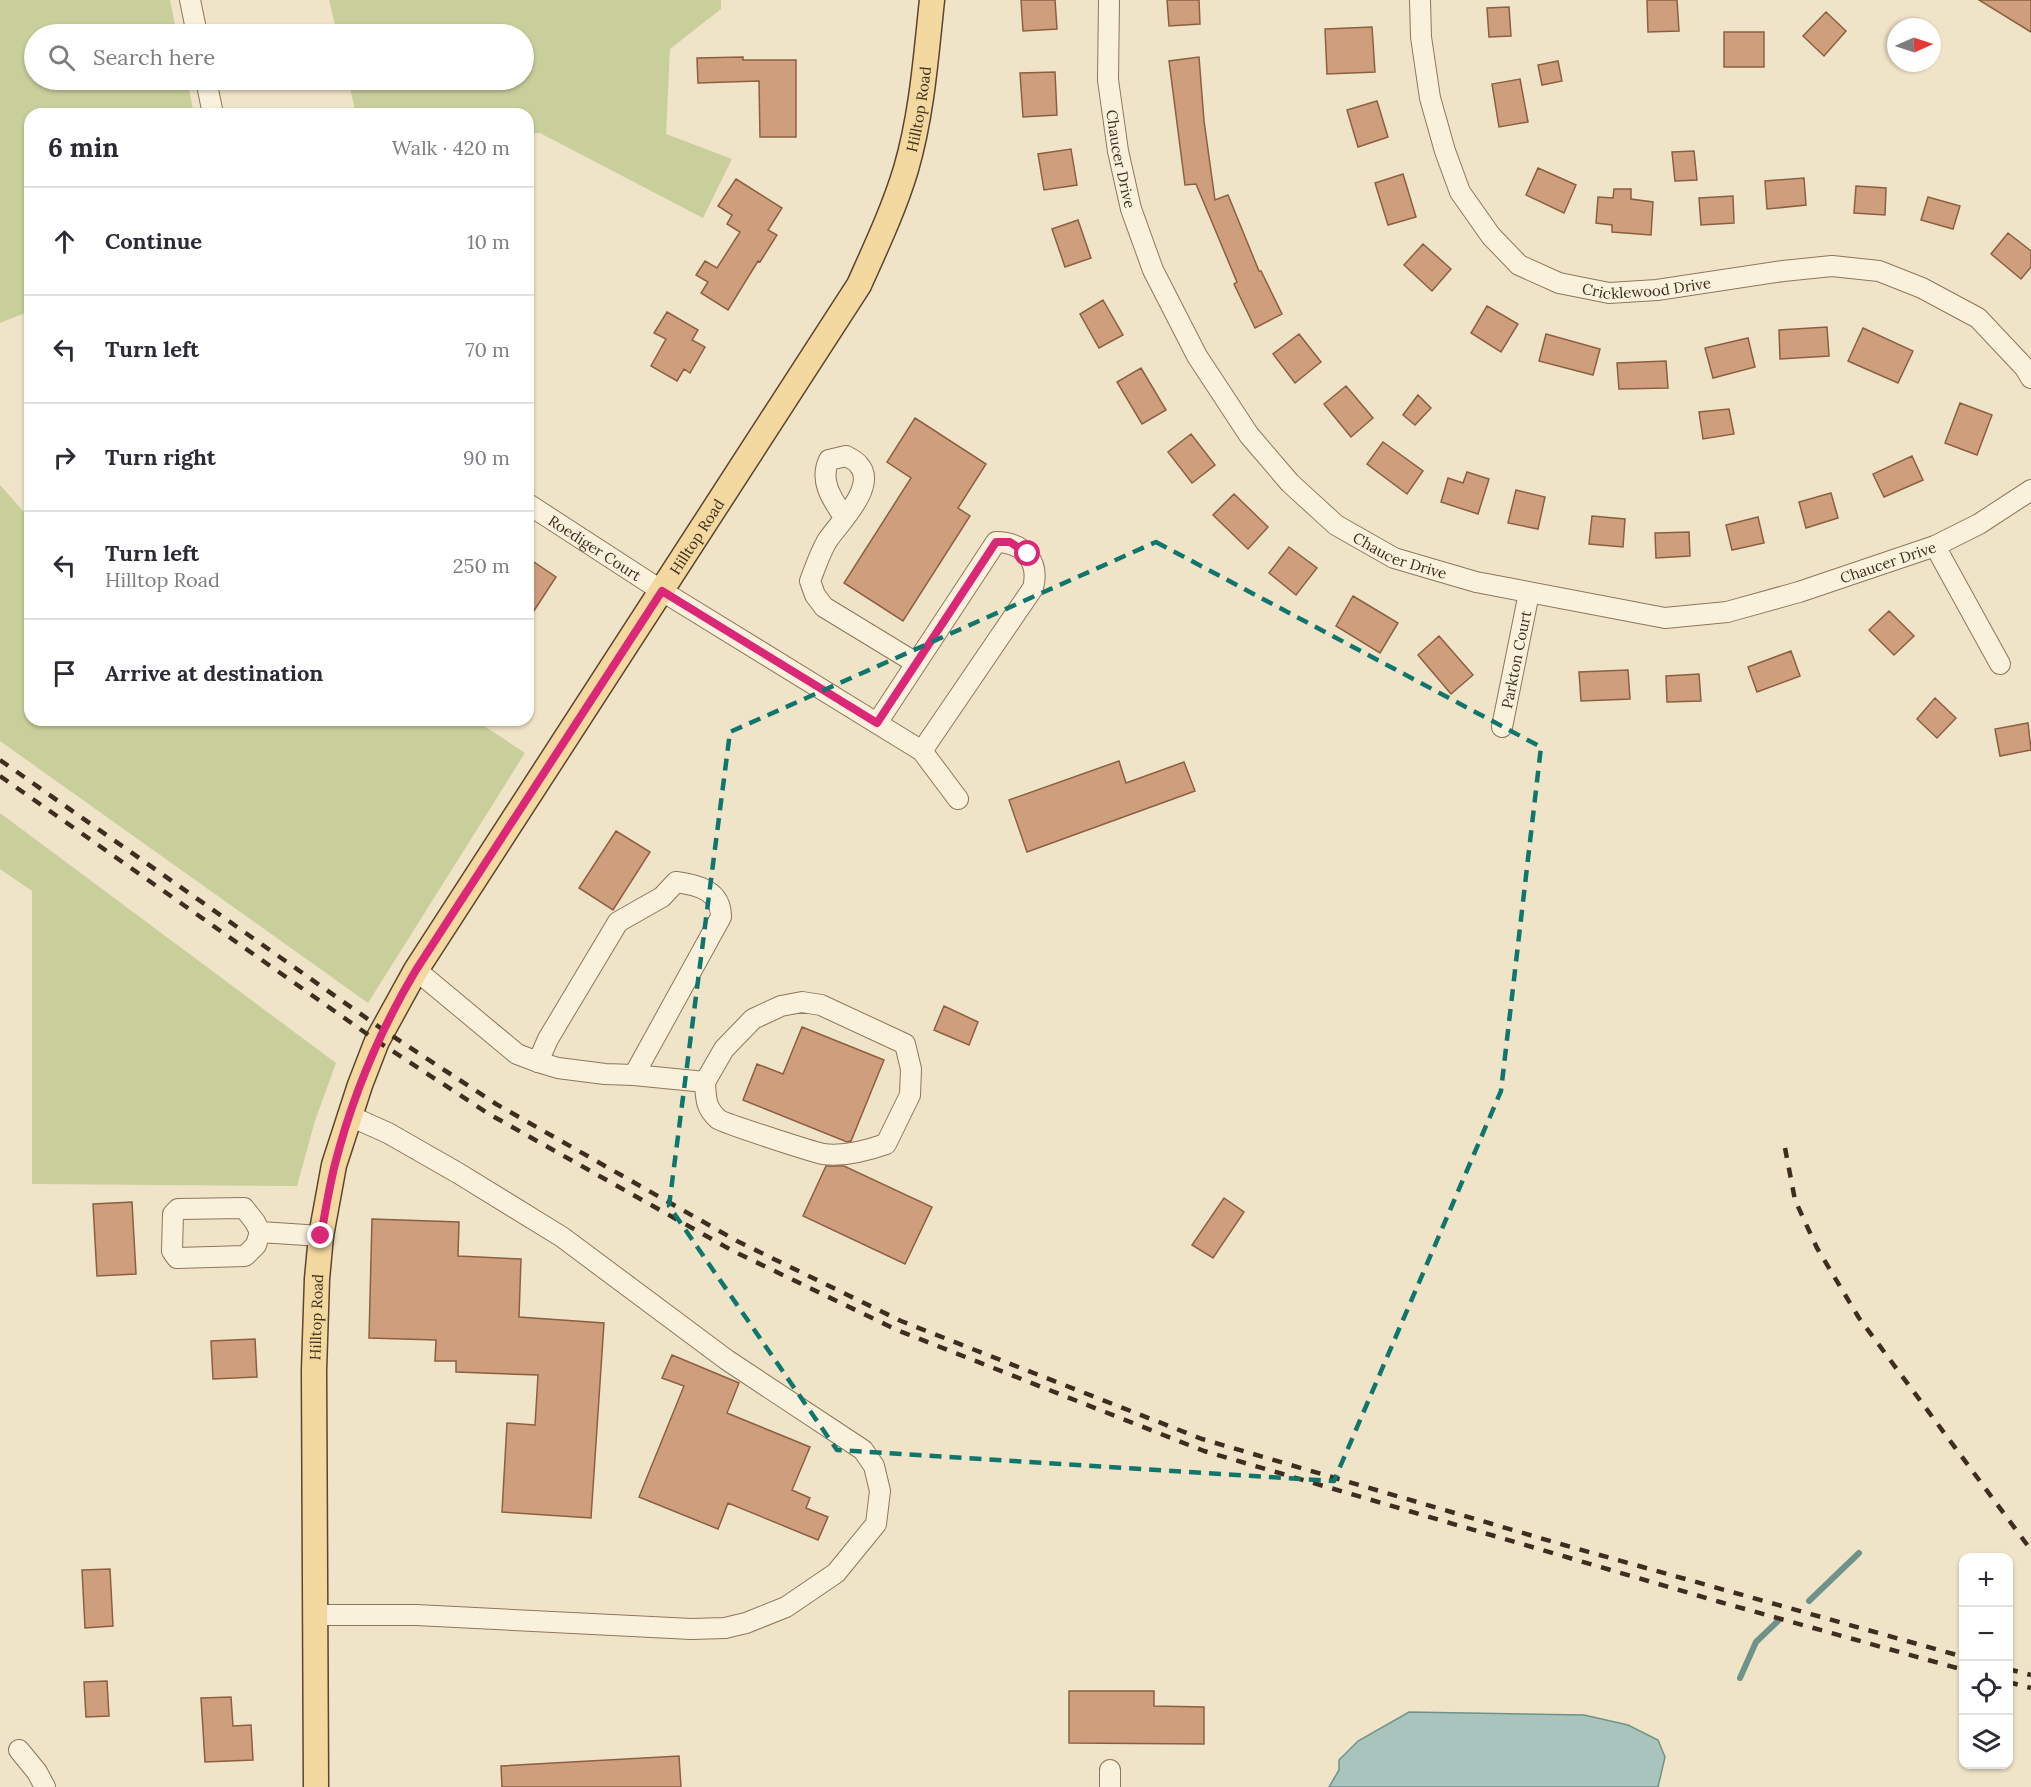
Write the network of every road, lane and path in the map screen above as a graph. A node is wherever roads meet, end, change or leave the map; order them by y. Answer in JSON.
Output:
{"nodes":[{"id":1,"x":190,"y":0,"type":"edge"},
{"id":2,"x":932,"y":0,"type":"edge"},
{"id":3,"x":1109,"y":0,"type":"edge"},
{"id":4,"x":1420,"y":0,"type":"edge"},
{"id":5,"x":195,"y":24,"type":"edge"},
{"id":6,"x":208,"y":90,"type":"edge"},
{"id":7,"x":212,"y":108,"type":"edge"},
{"id":8,"x":2031,"y":378,"type":"edge"},
{"id":9,"x":2031,"y":490,"type":"edge"},
{"id":10,"x":534,"y":508,"type":"edge"},
{"id":11,"x":844,"y":517,"type":"dead end"},
{"id":12,"x":1935,"y":546,"type":"junction"},
{"id":13,"x":662,"y":591,"type":"junction"},
{"id":14,"x":1529,"y":593,"type":"junction"},
{"id":15,"x":916,"y":663,"type":"junction"},
{"id":16,"x":2000,"y":664,"type":"dead end"},
{"id":17,"x":877,"y":723,"type":"junction"},
{"id":18,"x":1502,"y":727,"type":"dead end"},
{"id":19,"x":922,"y":751,"type":"junction"},
{"id":20,"x":958,"y":799,"type":"dead end"},
{"id":21,"x":416,"y":970,"type":"junction"},
{"id":22,"x":538,"y":1062,"type":"junction"},
{"id":23,"x":634,"y":1075,"type":"junction"},
{"id":24,"x":705,"y":1082,"type":"junction"},
{"id":25,"x":350,"y":1116,"type":"junction"},
{"id":26,"x":260,"y":1232,"type":"junction"},
{"id":27,"x":321,"y":1236,"type":"junction"},
{"id":28,"x":315,"y":1615,"type":"junction"},
{"id":29,"x":19,"y":1750,"type":"dead end"},
{"id":30,"x":45,"y":1787,"type":"edge"},
{"id":31,"x":316,"y":1787,"type":"edge"}],
"edges":[{"from":1,"to":5,"type":"street"},
{"from":2,"to":13,"type":"main road","name":"Hilltop Road"},
{"from":3,"to":14,"type":"street","name":"Chaucer Drive"},
{"from":4,"to":8,"type":"street","name":"Cricklewood Drive"},
{"from":6,"to":7,"type":"street"},
{"from":9,"to":12,"type":"street","name":"Chaucer Drive"},
{"from":10,"to":13,"type":"street","name":"Roediger Court"},
{"from":11,"to":15,"type":"street"},
{"from":12,"to":14,"type":"street","name":"Chaucer Drive"},
{"from":12,"to":16,"type":"street"},
{"from":13,"to":17,"type":"street","name":"Roediger Court"},
{"from":13,"to":21,"type":"main road","name":"Hilltop Road"},
{"from":14,"to":18,"type":"street","name":"Parkton Court"},
{"from":15,"to":17,"type":"street"},
{"from":15,"to":19,"type":"street"},
{"from":17,"to":19,"type":"street","name":"Roediger Court"},
{"from":19,"to":20,"type":"street"},
{"from":21,"to":22,"type":"street"},
{"from":21,"to":25,"type":"main road","name":"Hilltop Road"},
{"from":22,"to":23,"type":"street"},
{"from":22,"to":23,"type":"street"},
{"from":23,"to":24,"type":"street"},
{"from":24,"to":24,"type":"street"},
{"from":25,"to":27,"type":"main road","name":"Hilltop Road"},
{"from":25,"to":28,"type":"street"},
{"from":26,"to":26,"type":"street"},
{"from":26,"to":27,"type":"street"},
{"from":27,"to":28,"type":"main road","name":"Hilltop Road"},
{"from":28,"to":31,"type":"main road","name":"Hilltop Road"},
{"from":29,"to":30,"type":"street"}]}
